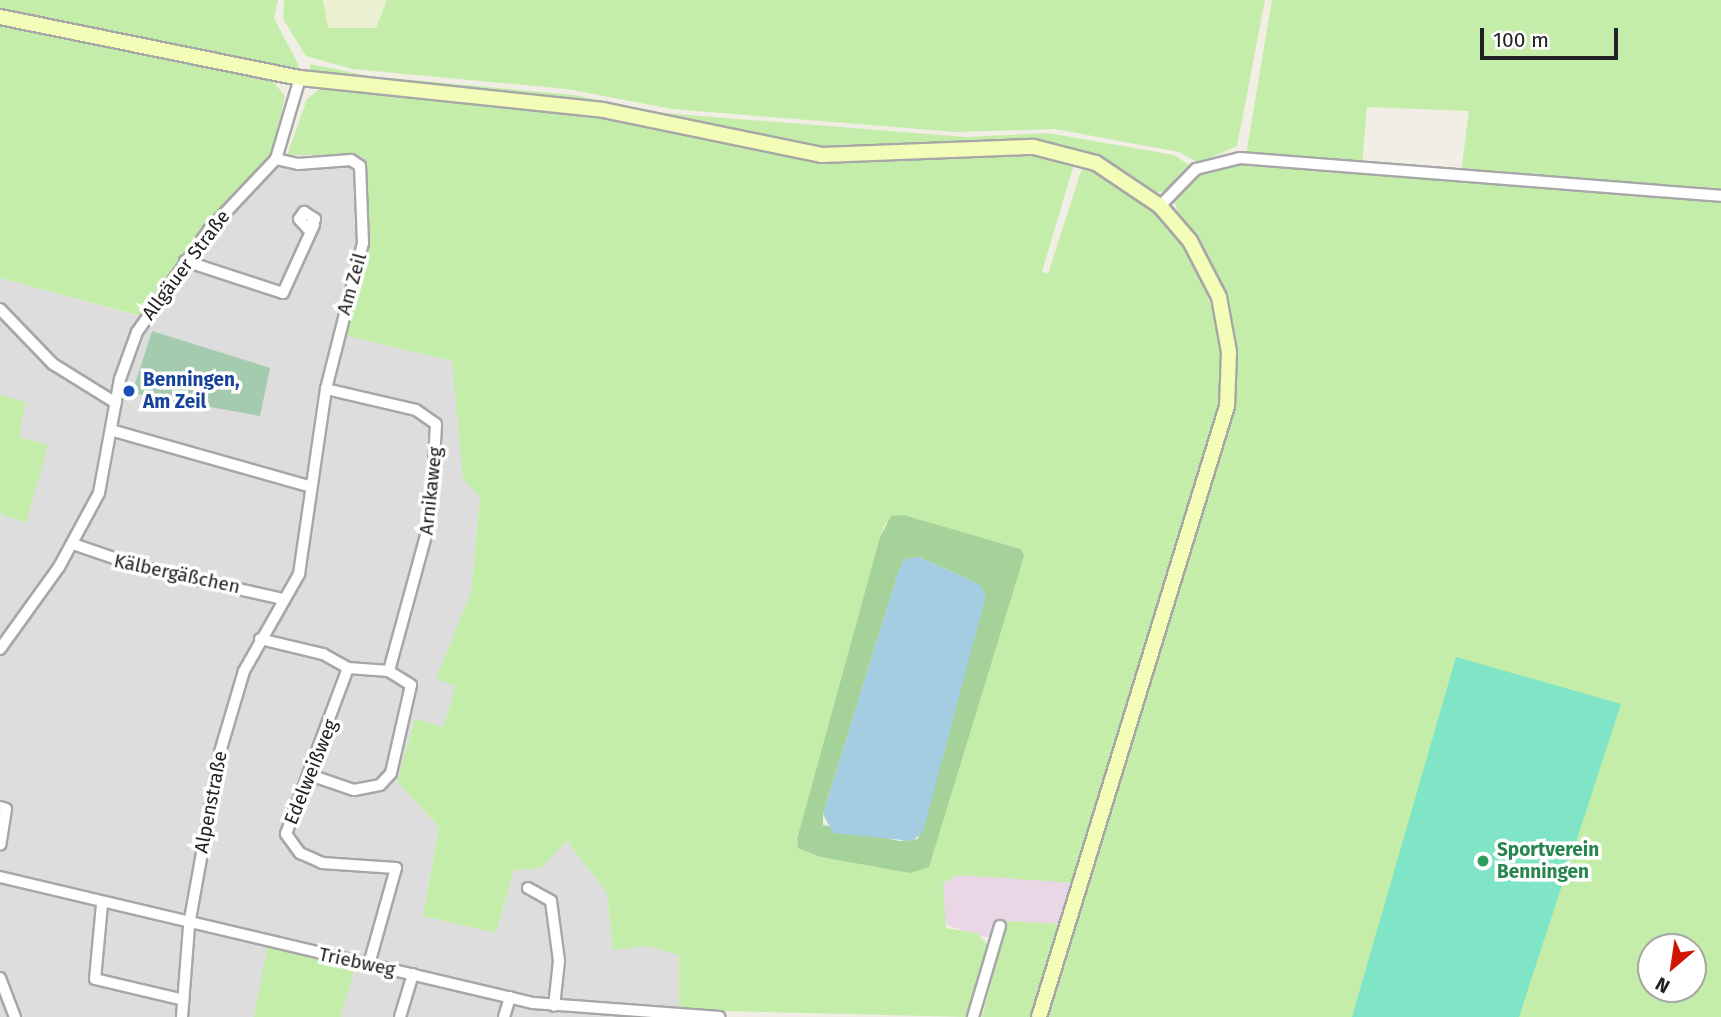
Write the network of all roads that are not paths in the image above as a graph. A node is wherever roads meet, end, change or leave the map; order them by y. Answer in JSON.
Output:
{"nodes":[{"id":1,"x":0,"y":17,"type":"edge"},
{"id":2,"x":300,"y":78,"type":"junction"},
{"id":3,"x":276,"y":159,"type":"junction"},
{"id":4,"x":1721,"y":197,"type":"edge"},
{"id":5,"x":1160,"y":206,"type":"junction"},
{"id":6,"x":314,"y":225,"type":"dead end"},
{"id":7,"x":185,"y":261,"type":"junction"},
{"id":8,"x":0,"y":309,"type":"edge"},
{"id":9,"x":326,"y":389,"type":"junction"},
{"id":10,"x":116,"y":403,"type":"junction"},
{"id":11,"x":114,"y":431,"type":"junction"},
{"id":12,"x":309,"y":486,"type":"junction"},
{"id":13,"x":73,"y":544,"type":"junction"},
{"id":14,"x":283,"y":599,"type":"junction"},
{"id":15,"x":260,"y":639,"type":"junction"},
{"id":16,"x":0,"y":649,"type":"edge"},
{"id":17,"x":348,"y":668,"type":"junction"},
{"id":18,"x":389,"y":671,"type":"junction"},
{"id":19,"x":313,"y":776,"type":"junction"},
{"id":20,"x":0,"y":807,"type":"edge"},
{"id":21,"x":0,"y":845,"type":"edge"},
{"id":22,"x":0,"y":877,"type":"edge"},
{"id":23,"x":528,"y":888,"type":"dead end"},
{"id":24,"x":102,"y":904,"type":"junction"},
{"id":25,"x":189,"y":925,"type":"junction"},
{"id":26,"x":1000,"y":926,"type":"dead end"},
{"id":27,"x":369,"y":964,"type":"junction"},
{"id":28,"x":413,"y":974,"type":"junction"},
{"id":29,"x":0,"y":978,"type":"edge"},
{"id":30,"x":510,"y":998,"type":"junction"},
{"id":31,"x":184,"y":1000,"type":"junction"},
{"id":32,"x":554,"y":1006,"type":"junction"},
{"id":33,"x":592,"y":1014,"type":"edge"},
{"id":34,"x":15,"y":1017,"type":"edge"},
{"id":35,"x":182,"y":1017,"type":"edge"},
{"id":36,"x":400,"y":1017,"type":"edge"},
{"id":37,"x":504,"y":1017,"type":"edge"},
{"id":38,"x":712,"y":1017,"type":"edge"},
{"id":39,"x":719,"y":1017,"type":"edge"},
{"id":40,"x":973,"y":1017,"type":"edge"},
{"id":41,"x":1039,"y":1017,"type":"edge"}],
"edges":[{"from":1,"to":2,"type":"street"},
{"from":2,"to":3,"type":"street","name":"Allgäuer Straße"},
{"from":2,"to":5,"type":"street"},
{"from":3,"to":7,"type":"street","name":"Allgäuer Straße"},
{"from":3,"to":9,"type":"street","name":"Am Zeil"},
{"from":4,"to":5,"type":"street"},
{"from":5,"to":41,"type":"street"},
{"from":6,"to":7,"type":"street"},
{"from":7,"to":10,"type":"street","name":"Allgäuer Straße"},
{"from":8,"to":10,"type":"street"},
{"from":9,"to":12,"type":"street","name":"Am Zeil"},
{"from":9,"to":18,"type":"street","name":"Arnikaweg"},
{"from":10,"to":11,"type":"street","name":"Allgäuer Straße"},
{"from":11,"to":12,"type":"street"},
{"from":11,"to":13,"type":"street","name":"Allgäuer Straße"},
{"from":12,"to":14,"type":"street","name":"Am Zeil"},
{"from":13,"to":14,"type":"street","name":"Kälbergäßchen"},
{"from":13,"to":16,"type":"street","name":"Allgäuer Straße"},
{"from":14,"to":15,"type":"street","name":"Alpenstraße"},
{"from":15,"to":17,"type":"street"},
{"from":15,"to":25,"type":"street","name":"Alpenstraße"},
{"from":17,"to":18,"type":"street"},
{"from":17,"to":19,"type":"street","name":"Edelweißweg"},
{"from":18,"to":19,"type":"street"},
{"from":19,"to":27,"type":"street","name":"Edelweißweg"},
{"from":20,"to":21,"type":"street"},
{"from":22,"to":24,"type":"street","name":"Triebweg"},
{"from":23,"to":32,"type":"street"},
{"from":24,"to":25,"type":"street","name":"Triebweg"},
{"from":24,"to":31,"type":"street"},
{"from":25,"to":27,"type":"street","name":"Triebweg"},
{"from":25,"to":31,"type":"street","name":"Alpenstraße"},
{"from":26,"to":40,"type":"street"},
{"from":27,"to":28,"type":"street","name":"Triebweg"},
{"from":28,"to":30,"type":"street","name":"Triebweg"},
{"from":28,"to":36,"type":"street"},
{"from":29,"to":34,"type":"street"},
{"from":30,"to":32,"type":"street","name":"Triebweg"},
{"from":30,"to":37,"type":"street"},
{"from":31,"to":35,"type":"street","name":"Alpenstraße"},
{"from":32,"to":33,"type":"street","name":"Triebweg"},
{"from":33,"to":38,"type":"street","name":"Triebweg"},
{"from":38,"to":39,"type":"street","name":"Triebweg"}]}
